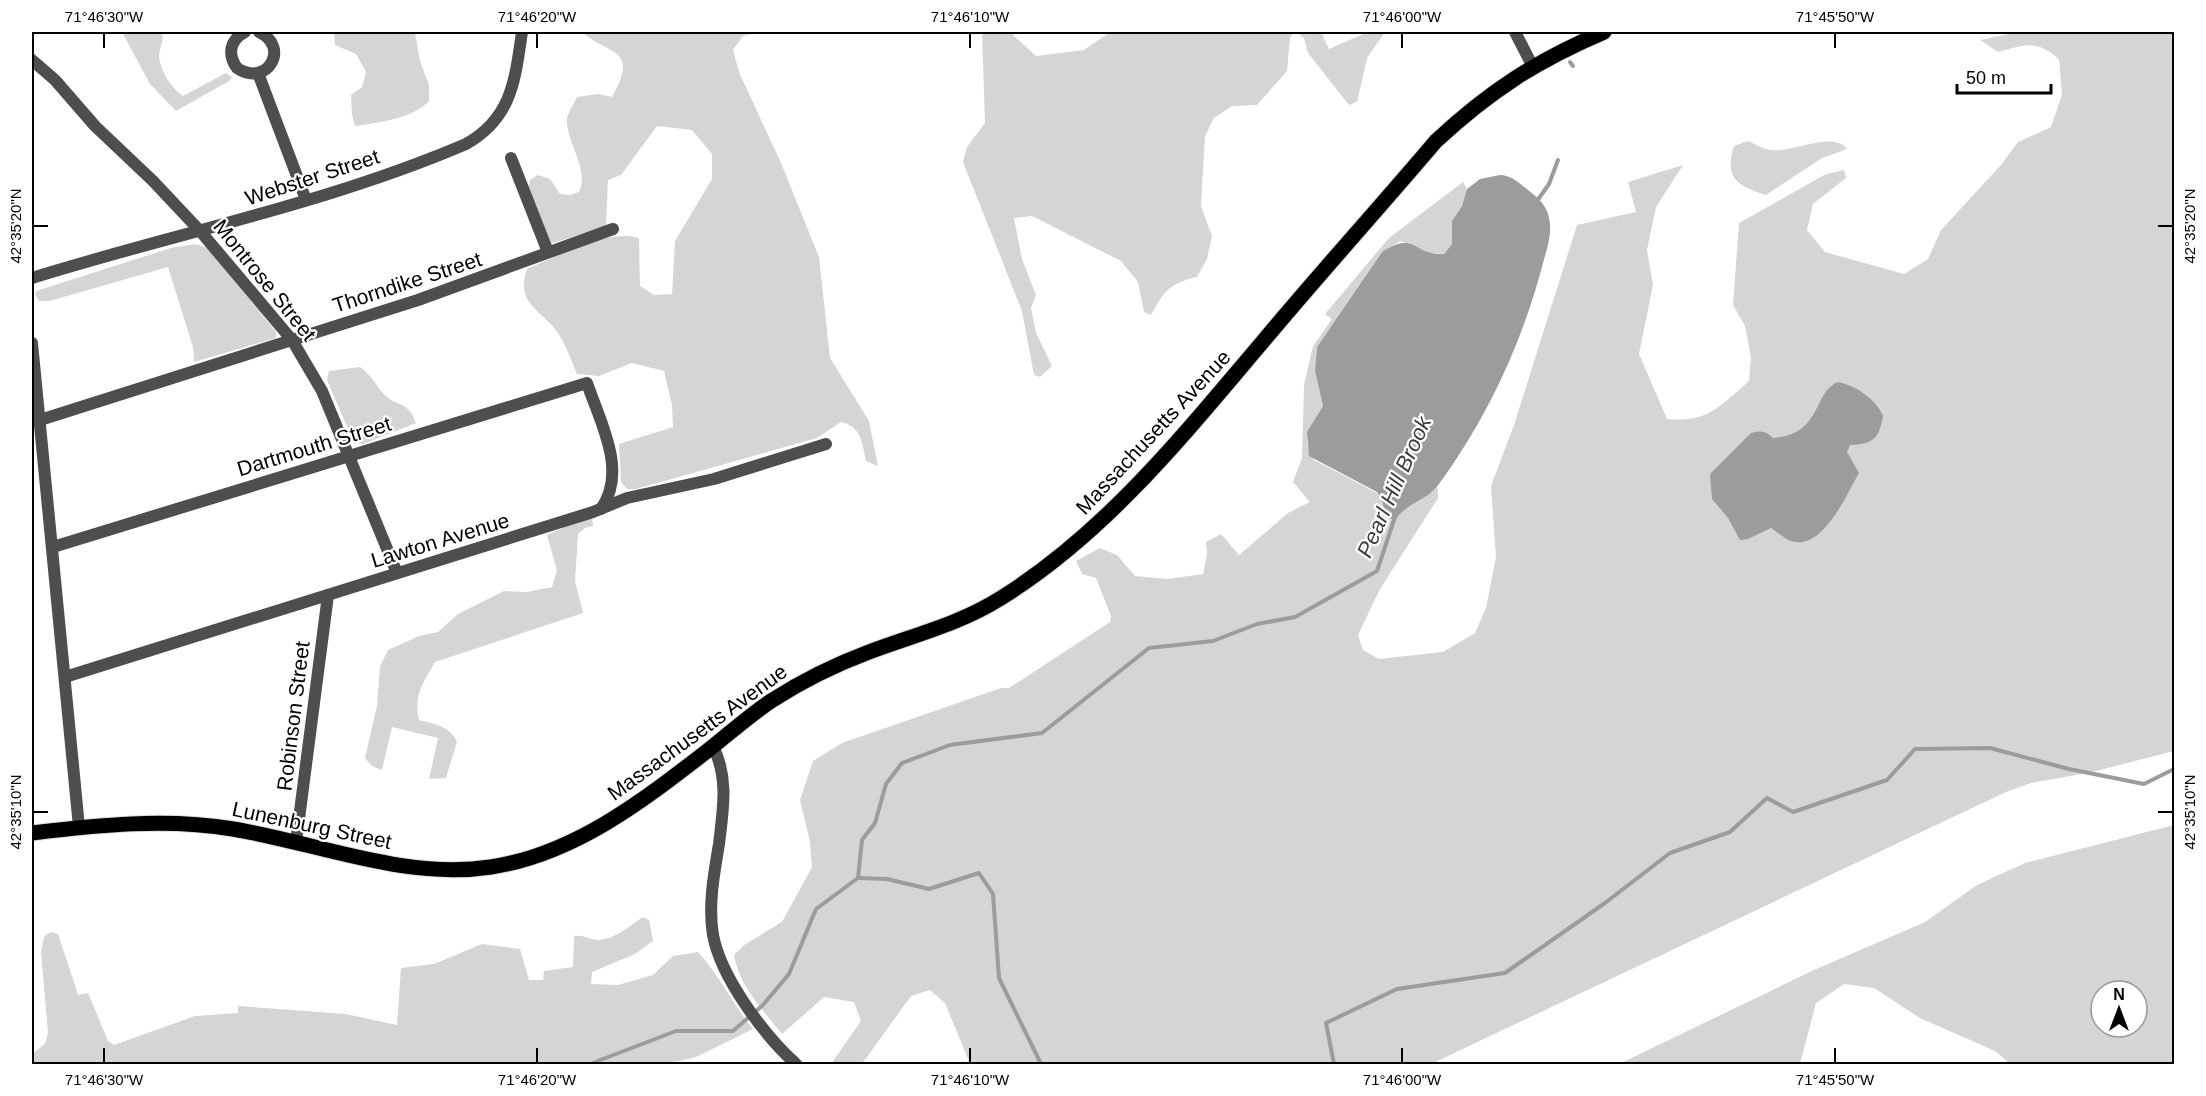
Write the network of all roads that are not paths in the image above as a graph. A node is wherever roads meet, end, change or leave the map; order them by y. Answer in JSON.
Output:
{"nodes":[{"id":1,"x":245,"y":32,"type":"edge"},
{"id":2,"x":259,"y":32,"type":"edge"},
{"id":3,"x":522,"y":32,"type":"edge"},
{"id":4,"x":1515,"y":32,"type":"edge"},
{"id":5,"x":1604,"y":32,"type":"edge"},
{"id":6,"x":32,"y":60,"type":"edge"},
{"id":7,"x":1532,"y":65,"type":"junction"},
{"id":8,"x":258,"y":74,"type":"junction"},
{"id":9,"x":511,"y":158,"type":"dead end"},
{"id":10,"x":306,"y":200,"type":"junction"},
{"id":11,"x":613,"y":229,"type":"dead end"},
{"id":12,"x":201,"y":232,"type":"junction"},
{"id":13,"x":548,"y":252,"type":"junction"},
{"id":14,"x":32,"y":278,"type":"edge"},
{"id":15,"x":292,"y":340,"type":"junction"},
{"id":16,"x":32,"y":343,"type":"edge"},
{"id":17,"x":32,"y":361,"type":"edge"},
{"id":18,"x":40,"y":420,"type":"junction"},
{"id":19,"x":826,"y":444,"type":"dead end"},
{"id":20,"x":350,"y":456,"type":"junction"},
{"id":21,"x":601,"y":509,"type":"junction"},
{"id":22,"x":53,"y":547,"type":"junction"},
{"id":23,"x":397,"y":573,"type":"junction"},
{"id":24,"x":328,"y":595,"type":"junction"},
{"id":25,"x":65,"y":677,"type":"junction"},
{"id":26,"x":713,"y":746,"type":"junction"},
{"id":27,"x":79,"y":827,"type":"junction"},
{"id":28,"x":32,"y":833,"type":"edge"},
{"id":29,"x":579,"y":838,"type":"joint"},
{"id":30,"x":296,"y":842,"type":"junction"},
{"id":31,"x":796,"y":1065,"type":"edge"}],
"edges":[{"from":1,"to":8,"type":"street"},
{"from":2,"to":8,"type":"street"},
{"from":3,"to":10,"type":"street","name":"Webster Street"},
{"from":4,"to":7,"type":"street"},
{"from":5,"to":7,"type":"main road","name":"Massachusetts Avenue"},
{"from":6,"to":12,"type":"street","name":"Montrose Street"},
{"from":7,"to":26,"type":"main road","name":"Massachusetts Avenue"},
{"from":8,"to":10,"type":"street"},
{"from":9,"to":13,"type":"street"},
{"from":10,"to":12,"type":"street","name":"Webster Street"},
{"from":11,"to":13,"type":"street","name":"Thorndike Street"},
{"from":12,"to":14,"type":"street","name":"Webster Street"},
{"from":12,"to":15,"type":"street","name":"Montrose Street"},
{"from":13,"to":15,"type":"street","name":"Thorndike Street"},
{"from":15,"to":18,"type":"street","name":"Thorndike Street"},
{"from":15,"to":20,"type":"street","name":"Montrose Street"},
{"from":16,"to":17,"type":"street"},
{"from":17,"to":18,"type":"street"},
{"from":18,"to":22,"type":"street"},
{"from":19,"to":21,"type":"street","name":"Lawton Avenue"},
{"from":20,"to":21,"type":"street","name":"Dartmouth Street"},
{"from":20,"to":22,"type":"street","name":"Dartmouth Street"},
{"from":20,"to":23,"type":"street","name":"Montrose Street"},
{"from":21,"to":23,"type":"street","name":"Lawton Avenue"},
{"from":22,"to":25,"type":"street"},
{"from":23,"to":24,"type":"street","name":"Lawton Avenue"},
{"from":24,"to":25,"type":"street","name":"Lawton Avenue"},
{"from":24,"to":30,"type":"street","name":"Robinson Street"},
{"from":25,"to":27,"type":"street"},
{"from":26,"to":29,"type":"main road","name":"Massachusetts Avenue"},
{"from":26,"to":31,"type":"street"},
{"from":27,"to":28,"type":"main road","name":"Lunenburg Street"},
{"from":27,"to":30,"type":"main road","name":"Lunenburg Street"},
{"from":29,"to":30,"type":"main road","name":"Lunenburg Street"}]}
